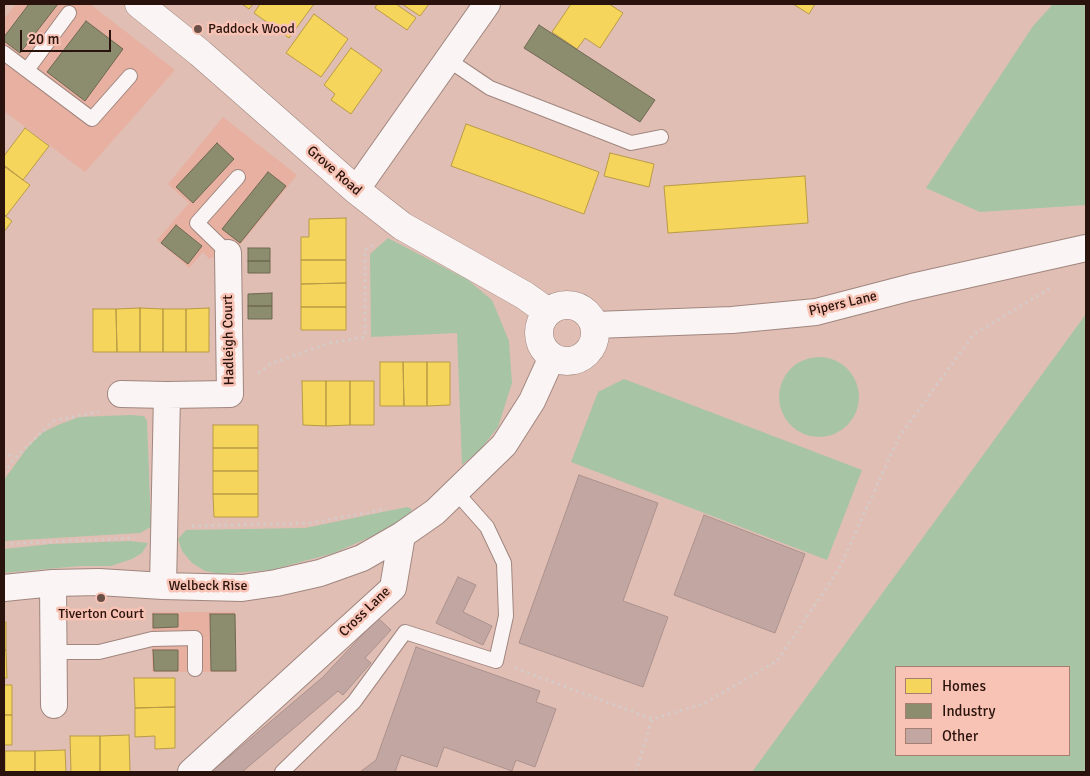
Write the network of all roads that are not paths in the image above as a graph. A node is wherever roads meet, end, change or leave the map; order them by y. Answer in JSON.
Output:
{"nodes":[{"id":1,"x":139,"y":4,"type":"edge"},
{"id":2,"x":487,"y":4,"type":"edge"},
{"id":3,"x":69,"y":13,"type":"dead end"},
{"id":4,"x":4,"y":53,"type":"edge"},
{"id":5,"x":447,"y":59,"type":"junction"},
{"id":6,"x":26,"y":70,"type":"junction"},
{"id":7,"x":130,"y":76,"type":"dead end"},
{"id":8,"x":661,"y":137,"type":"dead end"},
{"id":9,"x":238,"y":177,"type":"dead end"},
{"id":10,"x":356,"y":190,"type":"junction"},
{"id":11,"x":1086,"y":248,"type":"edge"},
{"id":12,"x":228,"y":253,"type":"joint"},
{"id":13,"x":548,"y":312,"type":"junction"},
{"id":14,"x":595,"y":325,"type":"junction"},
{"id":15,"x":552,"y":356,"type":"junction"},
{"id":16,"x":121,"y":394,"type":"road end"},
{"id":17,"x":167,"y":395,"type":"junction"},
{"id":18,"x":456,"y":492,"type":"junction"},
{"id":19,"x":402,"y":536,"type":"junction"},
{"id":20,"x":53,"y":583,"type":"junction"},
{"id":21,"x":163,"y":586,"type":"junction"},
{"id":22,"x":4,"y":588,"type":"edge"},
{"id":23,"x":54,"y":652,"type":"junction"},
{"id":24,"x":195,"y":669,"type":"dead end"},
{"id":25,"x":54,"y":705,"type":"dead end"},
{"id":26,"x":191,"y":772,"type":"edge"},
{"id":27,"x":282,"y":772,"type":"edge"}],
"edges":[{"from":1,"to":10,"type":"street","name":"Grove Road"},
{"from":2,"to":5,"type":"street"},
{"from":3,"to":6,"type":"lane"},
{"from":4,"to":6,"type":"lane"},
{"from":5,"to":8,"type":"lane"},
{"from":5,"to":10,"type":"street"},
{"from":6,"to":7,"type":"lane"},
{"from":9,"to":12,"type":"lane"},
{"from":10,"to":13,"type":"street","name":"Grove Road"},
{"from":11,"to":14,"type":"street","name":"Pipers Lane"},
{"from":12,"to":17,"type":"street","name":"Hadleigh Court"},
{"from":13,"to":14,"type":"street"},
{"from":13,"to":15,"type":"street"},
{"from":14,"to":15,"type":"street"},
{"from":15,"to":18,"type":"street"},
{"from":16,"to":17,"type":"street","name":"Hadleigh Court"},
{"from":17,"to":21,"type":"street"},
{"from":18,"to":19,"type":"street"},
{"from":18,"to":27,"type":"lane"},
{"from":19,"to":21,"type":"street","name":"Welbeck Rise"},
{"from":19,"to":26,"type":"street","name":"Cross Lane"},
{"from":20,"to":21,"type":"street","name":"Welbeck Rise"},
{"from":20,"to":22,"type":"street","name":"Welbeck Rise"},
{"from":20,"to":23,"type":"street"},
{"from":23,"to":24,"type":"lane"},
{"from":23,"to":25,"type":"street"}]}
